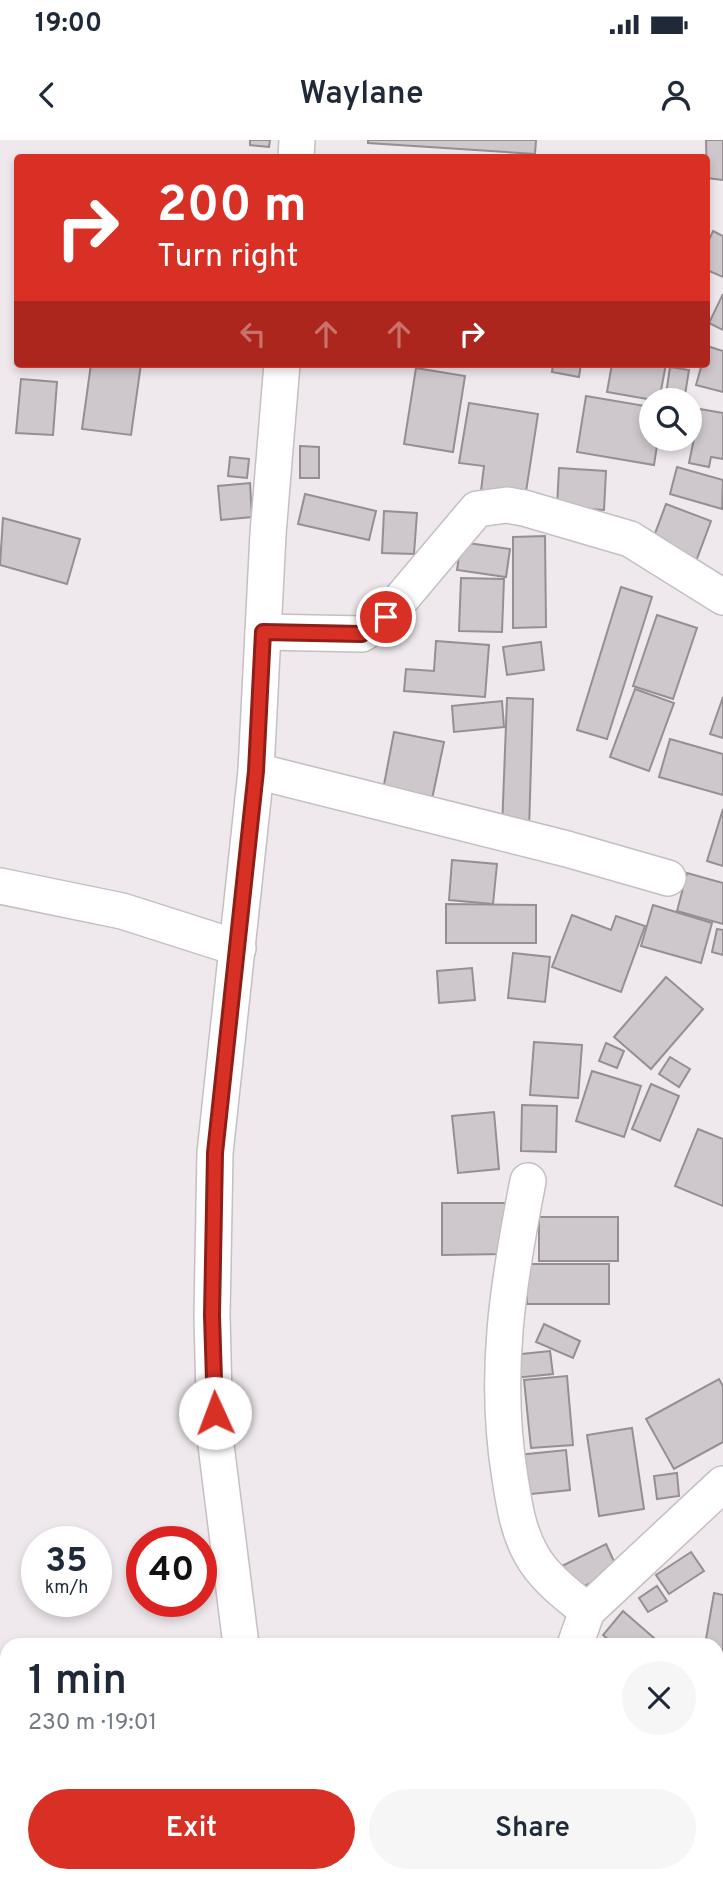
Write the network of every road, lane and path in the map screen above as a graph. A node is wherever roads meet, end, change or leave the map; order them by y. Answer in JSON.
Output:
{"nodes":[{"id":1,"x":282,"y":368,"type":"edge"},
{"id":2,"x":723,"y":597,"type":"edge"},
{"id":3,"x":263,"y":632,"type":"junction"},
{"id":4,"x":256,"y":771,"type":"junction"},
{"id":5,"x":668,"y":878,"type":"dead end"},
{"id":6,"x":0,"y":886,"type":"edge"},
{"id":7,"x":238,"y":948,"type":"junction"},
{"id":8,"x":528,"y":1181,"type":"dead end"},
{"id":9,"x":723,"y":1484,"type":"edge"},
{"id":10,"x":587,"y":1611,"type":"junction"},
{"id":11,"x":240,"y":1638,"type":"edge"},
{"id":12,"x":577,"y":1638,"type":"edge"}],
"edges":[{"from":1,"to":3,"type":"street"},
{"from":2,"to":3,"type":"street"},
{"from":3,"to":4,"type":"street"},
{"from":4,"to":5,"type":"street"},
{"from":4,"to":7,"type":"street"},
{"from":6,"to":7,"type":"street"},
{"from":7,"to":11,"type":"street"},
{"from":8,"to":10,"type":"street"},
{"from":9,"to":10,"type":"street"},
{"from":10,"to":12,"type":"street"}]}
